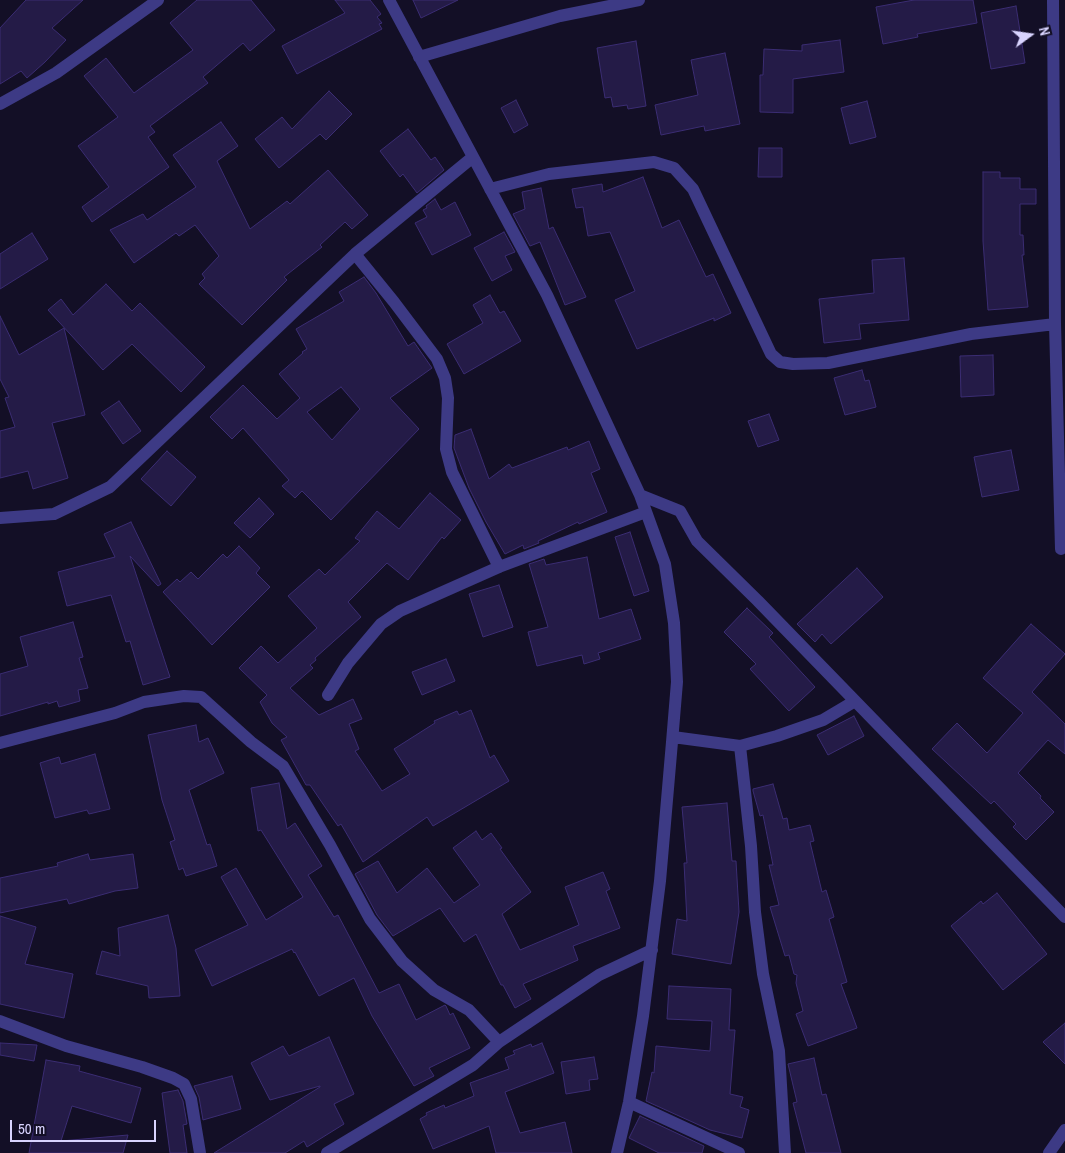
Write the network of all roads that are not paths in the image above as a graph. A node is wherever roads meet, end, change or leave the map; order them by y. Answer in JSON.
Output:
{"nodes":[{"id":1,"x":158,"y":0,"type":"edge"},
{"id":2,"x":389,"y":0,"type":"edge"},
{"id":3,"x":639,"y":0,"type":"edge"},
{"id":4,"x":1053,"y":0,"type":"edge"},
{"id":5,"x":419,"y":57,"type":"junction"},
{"id":6,"x":0,"y":104,"type":"edge"},
{"id":7,"x":473,"y":157,"type":"junction"},
{"id":8,"x":490,"y":189,"type":"junction"},
{"id":9,"x":1060,"y":247,"type":"edge"},
{"id":10,"x":355,"y":254,"type":"junction"},
{"id":11,"x":1055,"y":324,"type":"junction"},
{"id":12,"x":640,"y":495,"type":"junction"},
{"id":13,"x":646,"y":512,"type":"junction"},
{"id":14,"x":0,"y":518,"type":"edge"},
{"id":15,"x":1061,"y":550,"type":"dead end"},
{"id":16,"x":499,"y":567,"type":"junction"},
{"id":17,"x":328,"y":695,"type":"dead end"},
{"id":18,"x":855,"y":701,"type":"junction"},
{"id":19,"x":673,"y":737,"type":"junction"},
{"id":20,"x":0,"y":743,"type":"edge"},
{"id":21,"x":740,"y":746,"type":"junction"},
{"id":22,"x":1065,"y":917,"type":"edge"},
{"id":23,"x":652,"y":950,"type":"junction"},
{"id":24,"x":0,"y":1021,"type":"edge"},
{"id":25,"x":499,"y":1042,"type":"junction"},
{"id":26,"x":629,"y":1102,"type":"junction"},
{"id":27,"x":1065,"y":1130,"type":"edge"},
{"id":28,"x":200,"y":1153,"type":"edge"},
{"id":29,"x":327,"y":1153,"type":"edge"},
{"id":30,"x":617,"y":1153,"type":"edge"},
{"id":31,"x":739,"y":1153,"type":"edge"},
{"id":32,"x":785,"y":1153,"type":"edge"},
{"id":33,"x":1049,"y":1153,"type":"edge"}],
"edges":[{"from":1,"to":6,"type":"street"},
{"from":2,"to":5,"type":"street"},
{"from":3,"to":5,"type":"street"},
{"from":4,"to":9,"type":"street"},
{"from":5,"to":7,"type":"street"},
{"from":7,"to":8,"type":"street"},
{"from":7,"to":10,"type":"street"},
{"from":8,"to":11,"type":"street"},
{"from":8,"to":12,"type":"street"},
{"from":9,"to":11,"type":"street"},
{"from":10,"to":14,"type":"street"},
{"from":10,"to":16,"type":"street"},
{"from":11,"to":15,"type":"street"},
{"from":12,"to":13,"type":"street"},
{"from":12,"to":18,"type":"street"},
{"from":13,"to":16,"type":"street"},
{"from":13,"to":19,"type":"street"},
{"from":16,"to":17,"type":"street"},
{"from":18,"to":21,"type":"street"},
{"from":18,"to":22,"type":"street"},
{"from":19,"to":21,"type":"street"},
{"from":19,"to":23,"type":"street"},
{"from":20,"to":25,"type":"street"},
{"from":21,"to":32,"type":"street"},
{"from":23,"to":25,"type":"street"},
{"from":23,"to":26,"type":"street"},
{"from":24,"to":28,"type":"street"},
{"from":25,"to":29,"type":"street"},
{"from":26,"to":30,"type":"street"},
{"from":26,"to":31,"type":"street"},
{"from":27,"to":33,"type":"street"}]}
